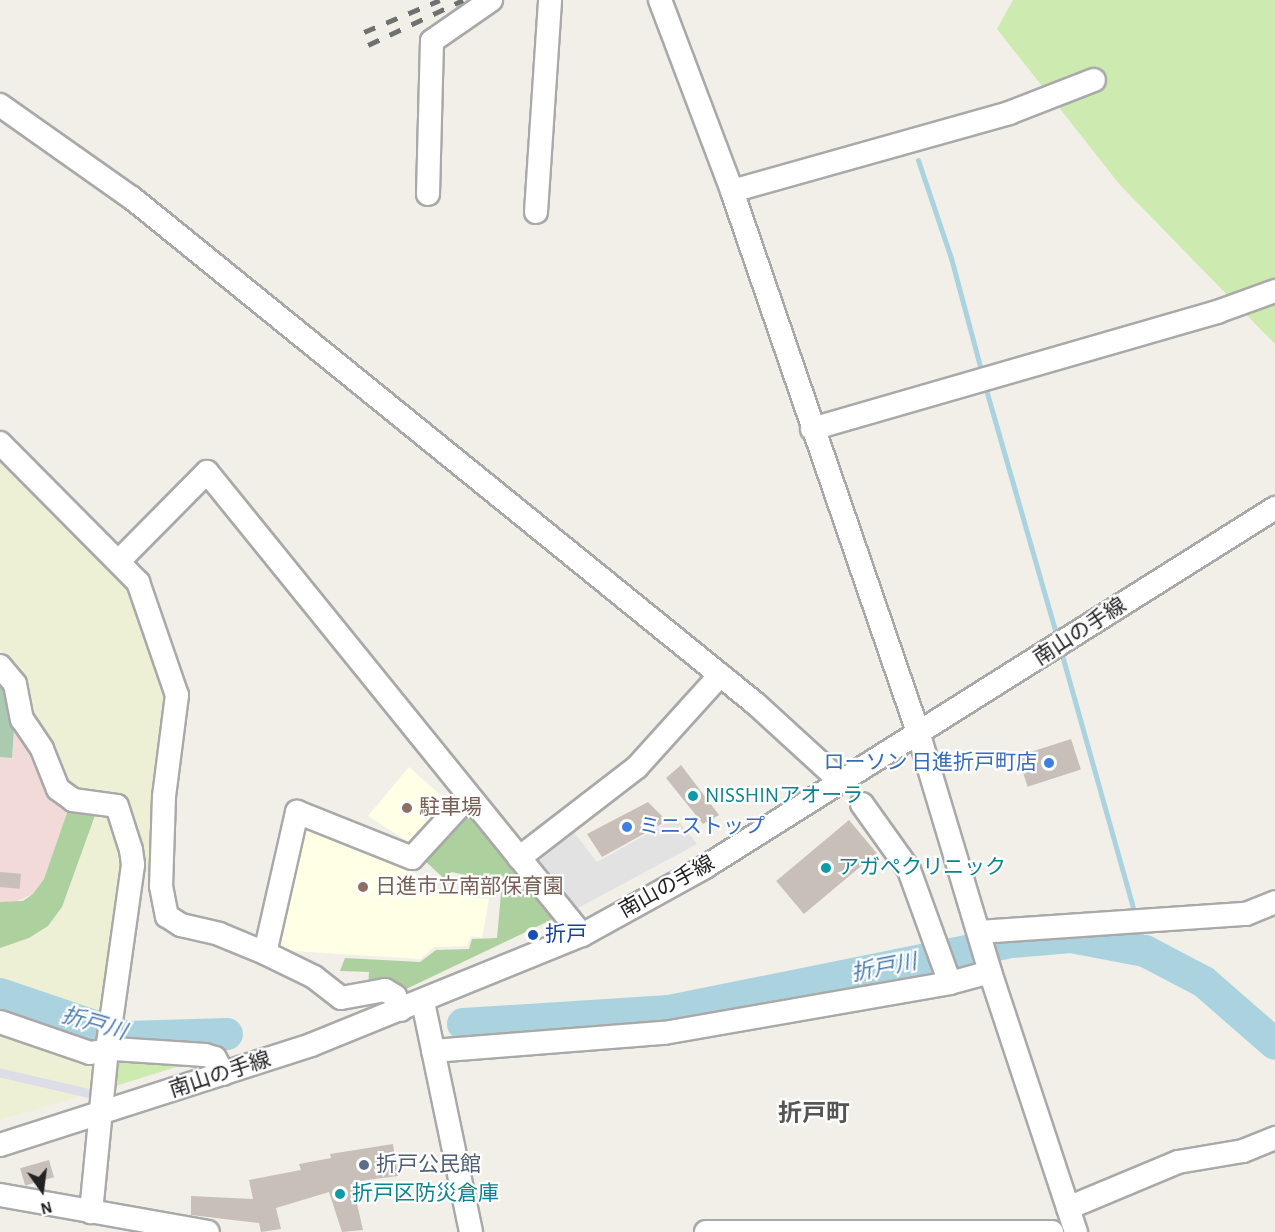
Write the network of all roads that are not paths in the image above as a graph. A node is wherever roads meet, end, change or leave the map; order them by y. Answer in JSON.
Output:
{"nodes":[{"id":1,"x":491,"y":0,"type":"edge"},
{"id":2,"x":550,"y":0,"type":"edge"},
{"id":3,"x":660,"y":0,"type":"edge"},
{"id":4,"x":1094,"y":80,"type":"dead end"},
{"id":5,"x":0,"y":105,"type":"edge"},
{"id":6,"x":732,"y":191,"type":"junction"},
{"id":7,"x":428,"y":194,"type":"dead end"},
{"id":8,"x":536,"y":212,"type":"dead end"},
{"id":9,"x":1275,"y":291,"type":"edge"},
{"id":10,"x":812,"y":429,"type":"junction"},
{"id":11,"x":0,"y":443,"type":"edge"},
{"id":12,"x":1275,"y":508,"type":"edge"},
{"id":13,"x":119,"y":561,"type":"junction"},
{"id":14,"x":0,"y":666,"type":"edge"},
{"id":15,"x":720,"y":675,"type":"junction"},
{"id":16,"x":919,"y":735,"type":"junction"},
{"id":17,"x":840,"y":781,"type":"junction"},
{"id":18,"x":468,"y":797,"type":"junction"},
{"id":19,"x":862,"y":804,"type":"dead end"},
{"id":20,"x":519,"y":858,"type":"junction"},
{"id":21,"x":133,"y":864,"type":"junction"},
{"id":22,"x":161,"y":886,"type":"junction"},
{"id":23,"x":1275,"y":902,"type":"edge"},
{"id":24,"x":979,"y":933,"type":"junction"},
{"id":25,"x":582,"y":935,"type":"junction"},
{"id":26,"x":266,"y":952,"type":"junction"},
{"id":27,"x":990,"y":971,"type":"junction"},
{"id":28,"x":950,"y":983,"type":"junction"},
{"id":29,"x":423,"y":1002,"type":"junction"},
{"id":30,"x":401,"y":1010,"type":"junction"},
{"id":31,"x":0,"y":1022,"type":"edge"},
{"id":32,"x":108,"y":1038,"type":"junction"},
{"id":33,"x":433,"y":1051,"type":"junction"},
{"id":34,"x":223,"y":1074,"type":"junction"},
{"id":35,"x":100,"y":1113,"type":"junction"},
{"id":36,"x":1275,"y":1138,"type":"edge"},
{"id":37,"x":0,"y":1144,"type":"edge"},
{"id":38,"x":0,"y":1195,"type":"edge"},
{"id":39,"x":1068,"y":1208,"type":"junction"},
{"id":40,"x":91,"y":1212,"type":"junction"},
{"id":41,"x":208,"y":1232,"type":"edge"},
{"id":42,"x":471,"y":1232,"type":"edge"},
{"id":43,"x":706,"y":1232,"type":"edge"},
{"id":44,"x":1052,"y":1232,"type":"edge"},
{"id":45,"x":1076,"y":1232,"type":"edge"}],
"edges":[{"from":1,"to":7,"type":"street"},
{"from":2,"to":8,"type":"street"},
{"from":3,"to":6,"type":"street"},
{"from":4,"to":6,"type":"street"},
{"from":5,"to":15,"type":"street"},
{"from":6,"to":10,"type":"street"},
{"from":9,"to":10,"type":"street"},
{"from":10,"to":16,"type":"street"},
{"from":11,"to":13,"type":"street"},
{"from":12,"to":16,"type":"street","name":"南山の手線"},
{"from":13,"to":18,"type":"street"},
{"from":13,"to":22,"type":"street"},
{"from":14,"to":21,"type":"street"},
{"from":15,"to":17,"type":"street"},
{"from":15,"to":20,"type":"street"},
{"from":16,"to":17,"type":"street","name":"南山の手線"},
{"from":16,"to":24,"type":"street"},
{"from":17,"to":25,"type":"street","name":"南山の手線"},
{"from":18,"to":20,"type":"street"},
{"from":18,"to":26,"type":"street"},
{"from":19,"to":28,"type":"street"},
{"from":20,"to":25,"type":"street"},
{"from":21,"to":22,"type":"street"},
{"from":21,"to":32,"type":"street"},
{"from":22,"to":26,"type":"street"},
{"from":23,"to":24,"type":"street"},
{"from":24,"to":27,"type":"street"},
{"from":25,"to":29,"type":"street","name":"南山の手線"},
{"from":26,"to":30,"type":"street"},
{"from":27,"to":28,"type":"street"},
{"from":27,"to":39,"type":"street"},
{"from":28,"to":33,"type":"street"},
{"from":29,"to":30,"type":"street","name":"南山の手線"},
{"from":29,"to":33,"type":"street"},
{"from":30,"to":34,"type":"street","name":"南山の手線"},
{"from":31,"to":32,"type":"street"},
{"from":32,"to":34,"type":"street"},
{"from":32,"to":35,"type":"street"},
{"from":33,"to":42,"type":"street"},
{"from":34,"to":35,"type":"street","name":"南山の手線"},
{"from":35,"to":37,"type":"street","name":"南山の手線"},
{"from":35,"to":40,"type":"street"},
{"from":36,"to":39,"type":"street"},
{"from":38,"to":40,"type":"street"},
{"from":39,"to":45,"type":"street"},
{"from":40,"to":41,"type":"street"},
{"from":43,"to":44,"type":"street"}]}
